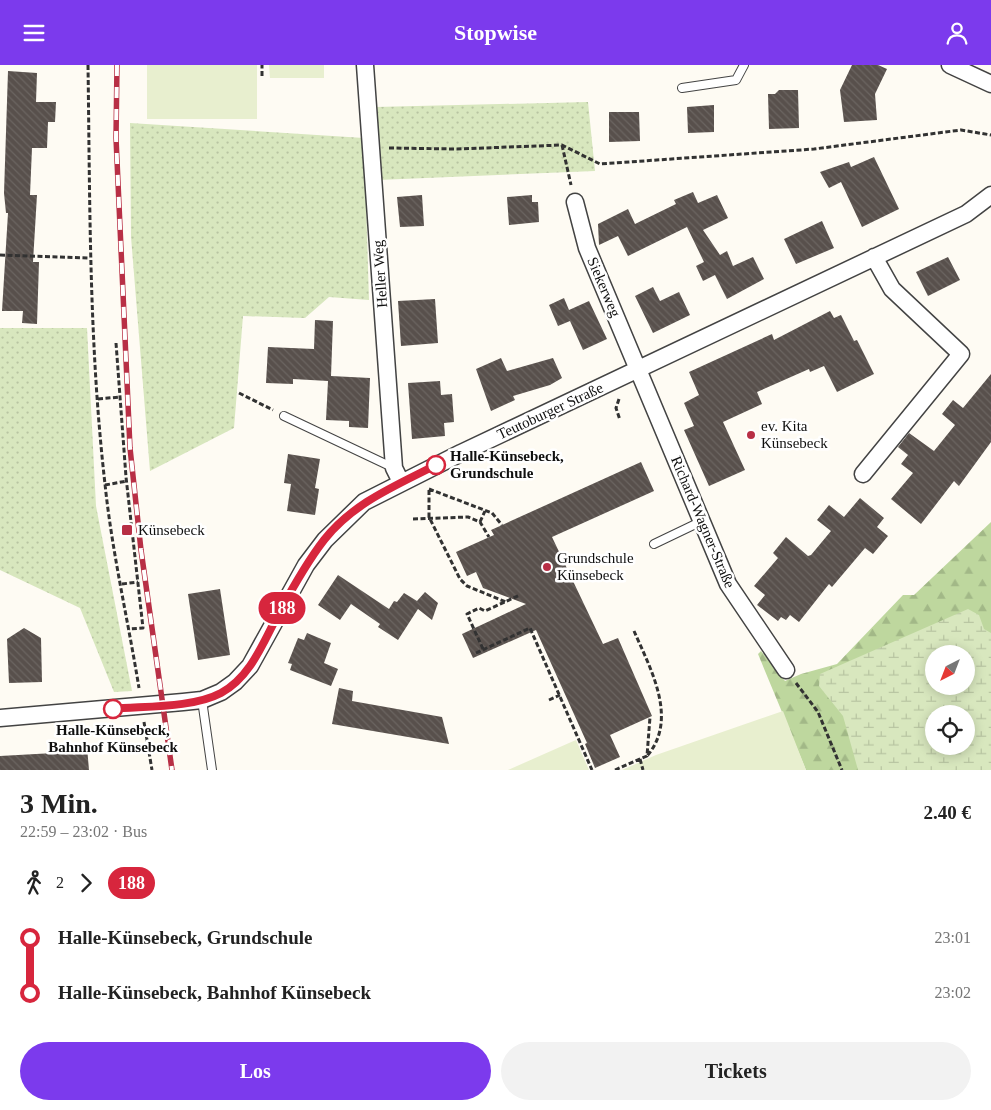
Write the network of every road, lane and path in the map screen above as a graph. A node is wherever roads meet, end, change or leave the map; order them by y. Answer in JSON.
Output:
{"nodes":[{"id":1,"x":88,"y":65,"type":"edge"},
{"id":2,"x":262,"y":65,"type":"edge"},
{"id":3,"x":365,"y":65,"type":"edge"},
{"id":4,"x":744,"y":65,"type":"edge"},
{"id":5,"x":950,"y":65,"type":"edge"},
{"id":6,"x":262,"y":76,"type":"dead end"},
{"id":7,"x":991,"y":84,"type":"edge"},
{"id":8,"x":682,"y":88,"type":"dead end"},
{"id":9,"x":991,"y":135,"type":"edge"},
{"id":10,"x":562,"y":145,"type":"junction"},
{"id":11,"x":371,"y":148,"type":"junction"},
{"id":12,"x":991,"y":195,"type":"edge"},
{"id":13,"x":575,"y":202,"type":"joint"},
{"id":14,"x":0,"y":255,"type":"edge"},
{"id":15,"x":874,"y":257,"type":"junction"},
{"id":16,"x":90,"y":258,"type":"junction"},
{"id":17,"x":116,"y":343,"type":"dead end"},
{"id":18,"x":639,"y":369,"type":"junction"},
{"id":19,"x":239,"y":393,"type":"dead end"},
{"id":20,"x":120,"y":397,"type":"junction"},
{"id":21,"x":98,"y":399,"type":"junction"},
{"id":22,"x":284,"y":416,"type":"joint"},
{"id":23,"x":421,"y":473,"type":"junction"},
{"id":24,"x":863,"y":474,"type":"dead end"},
{"id":25,"x":398,"y":475,"type":"junction"},
{"id":26,"x":127,"y":481,"type":"junction"},
{"id":27,"x":105,"y":485,"type":"junction"},
{"id":28,"x":429,"y":490,"type":"junction"},
{"id":29,"x":485,"y":511,"type":"junction"},
{"id":30,"x":429,"y":517,"type":"junction"},
{"id":31,"x":413,"y":519,"type":"dead end"},
{"id":32,"x":702,"y":521,"type":"junction"},
{"id":33,"x":480,"y":522,"type":"junction"},
{"id":34,"x":502,"y":525,"type":"dead end"},
{"id":35,"x":489,"y":537,"type":"dead end"},
{"id":36,"x":654,"y":544,"type":"dead end"},
{"id":37,"x":138,"y":581,"type":"junction"},
{"id":38,"x":122,"y":584,"type":"junction"},
{"id":39,"x":520,"y":595,"type":"dead end"},
{"id":40,"x":506,"y":601,"type":"junction"},
{"id":41,"x":129,"y":629,"type":"junction"},
{"id":42,"x":634,"y":631,"type":"dead end"},
{"id":43,"x":483,"y":649,"type":"junction"},
{"id":44,"x":476,"y":653,"type":"dead end"},
{"id":45,"x":786,"y":670,"type":"joint"},
{"id":46,"x":560,"y":695,"type":"junction"},
{"id":47,"x":202,"y":700,"type":"junction"},
{"id":48,"x":549,"y":700,"type":"dead end"},
{"id":49,"x":142,"y":707,"type":"junction"},
{"id":50,"x":0,"y":717,"type":"edge"},
{"id":51,"x":650,"y":717,"type":"dead end"},
{"id":52,"x":647,"y":756,"type":"junction"},
{"id":53,"x":640,"y":759,"type":"junction"},
{"id":54,"x":152,"y":770,"type":"edge"},
{"id":55,"x":212,"y":770,"type":"edge"},
{"id":56,"x":592,"y":770,"type":"edge"},
{"id":57,"x":616,"y":770,"type":"edge"},
{"id":58,"x":643,"y":770,"type":"edge"},
{"id":59,"x":842,"y":770,"type":"edge"}],
"edges":[{"from":1,"to":16,"type":"path"},
{"from":2,"to":6,"type":"path"},
{"from":3,"to":11,"type":"street","name":"Heller Weg"},
{"from":4,"to":8,"type":"lane"},
{"from":5,"to":7,"type":"street"},
{"from":9,"to":10,"type":"path"},
{"from":10,"to":11,"type":"path"},
{"from":10,"to":13,"type":"path"},
{"from":11,"to":25,"type":"street","name":"Heller Weg"},
{"from":12,"to":15,"type":"street","name":"Teutoburger Straße"},
{"from":13,"to":18,"type":"street","name":"Siekerweg"},
{"from":14,"to":16,"type":"path"},
{"from":15,"to":18,"type":"street","name":"Teutoburger Straße"},
{"from":15,"to":24,"type":"street"},
{"from":16,"to":21,"type":"path"},
{"from":17,"to":20,"type":"path"},
{"from":18,"to":23,"type":"street","name":"Teutoburger Straße"},
{"from":18,"to":32,"type":"street","name":"Richard-Wagner-Straße"},
{"from":19,"to":22,"type":"path"},
{"from":20,"to":21,"type":"path"},
{"from":20,"to":26,"type":"path"},
{"from":21,"to":27,"type":"path"},
{"from":22,"to":25,"type":"lane"},
{"from":23,"to":25,"type":"street","name":"Teutoburger Straße"},
{"from":23,"to":28,"type":"path"},
{"from":25,"to":47,"type":"street","name":"Teutoburger Straße"},
{"from":26,"to":27,"type":"path"},
{"from":26,"to":37,"type":"path"},
{"from":27,"to":38,"type":"path"},
{"from":28,"to":29,"type":"path"},
{"from":28,"to":30,"type":"path"},
{"from":29,"to":33,"type":"path"},
{"from":29,"to":34,"type":"path"},
{"from":30,"to":31,"type":"path"},
{"from":30,"to":33,"type":"path"},
{"from":30,"to":40,"type":"path"},
{"from":32,"to":36,"type":"lane"},
{"from":32,"to":45,"type":"street","name":"Richard-Wagner-Straße"},
{"from":33,"to":35,"type":"path"},
{"from":37,"to":38,"type":"path"},
{"from":37,"to":41,"type":"path"},
{"from":38,"to":41,"type":"path"},
{"from":39,"to":40,"type":"path"},
{"from":40,"to":43,"type":"path"},
{"from":41,"to":49,"type":"path"},
{"from":42,"to":52,"type":"path"},
{"from":43,"to":44,"type":"path"},
{"from":43,"to":46,"type":"path"},
{"from":45,"to":59,"type":"path"},
{"from":46,"to":48,"type":"path"},
{"from":46,"to":56,"type":"path"},
{"from":47,"to":49,"type":"street","name":"Teutoburger Straße"},
{"from":47,"to":55,"type":"lane"},
{"from":49,"to":50,"type":"street","name":"Teutoburger Straße"},
{"from":49,"to":54,"type":"path"},
{"from":51,"to":52,"type":"path"},
{"from":52,"to":53,"type":"path"},
{"from":53,"to":57,"type":"path"},
{"from":53,"to":58,"type":"path"}]}
